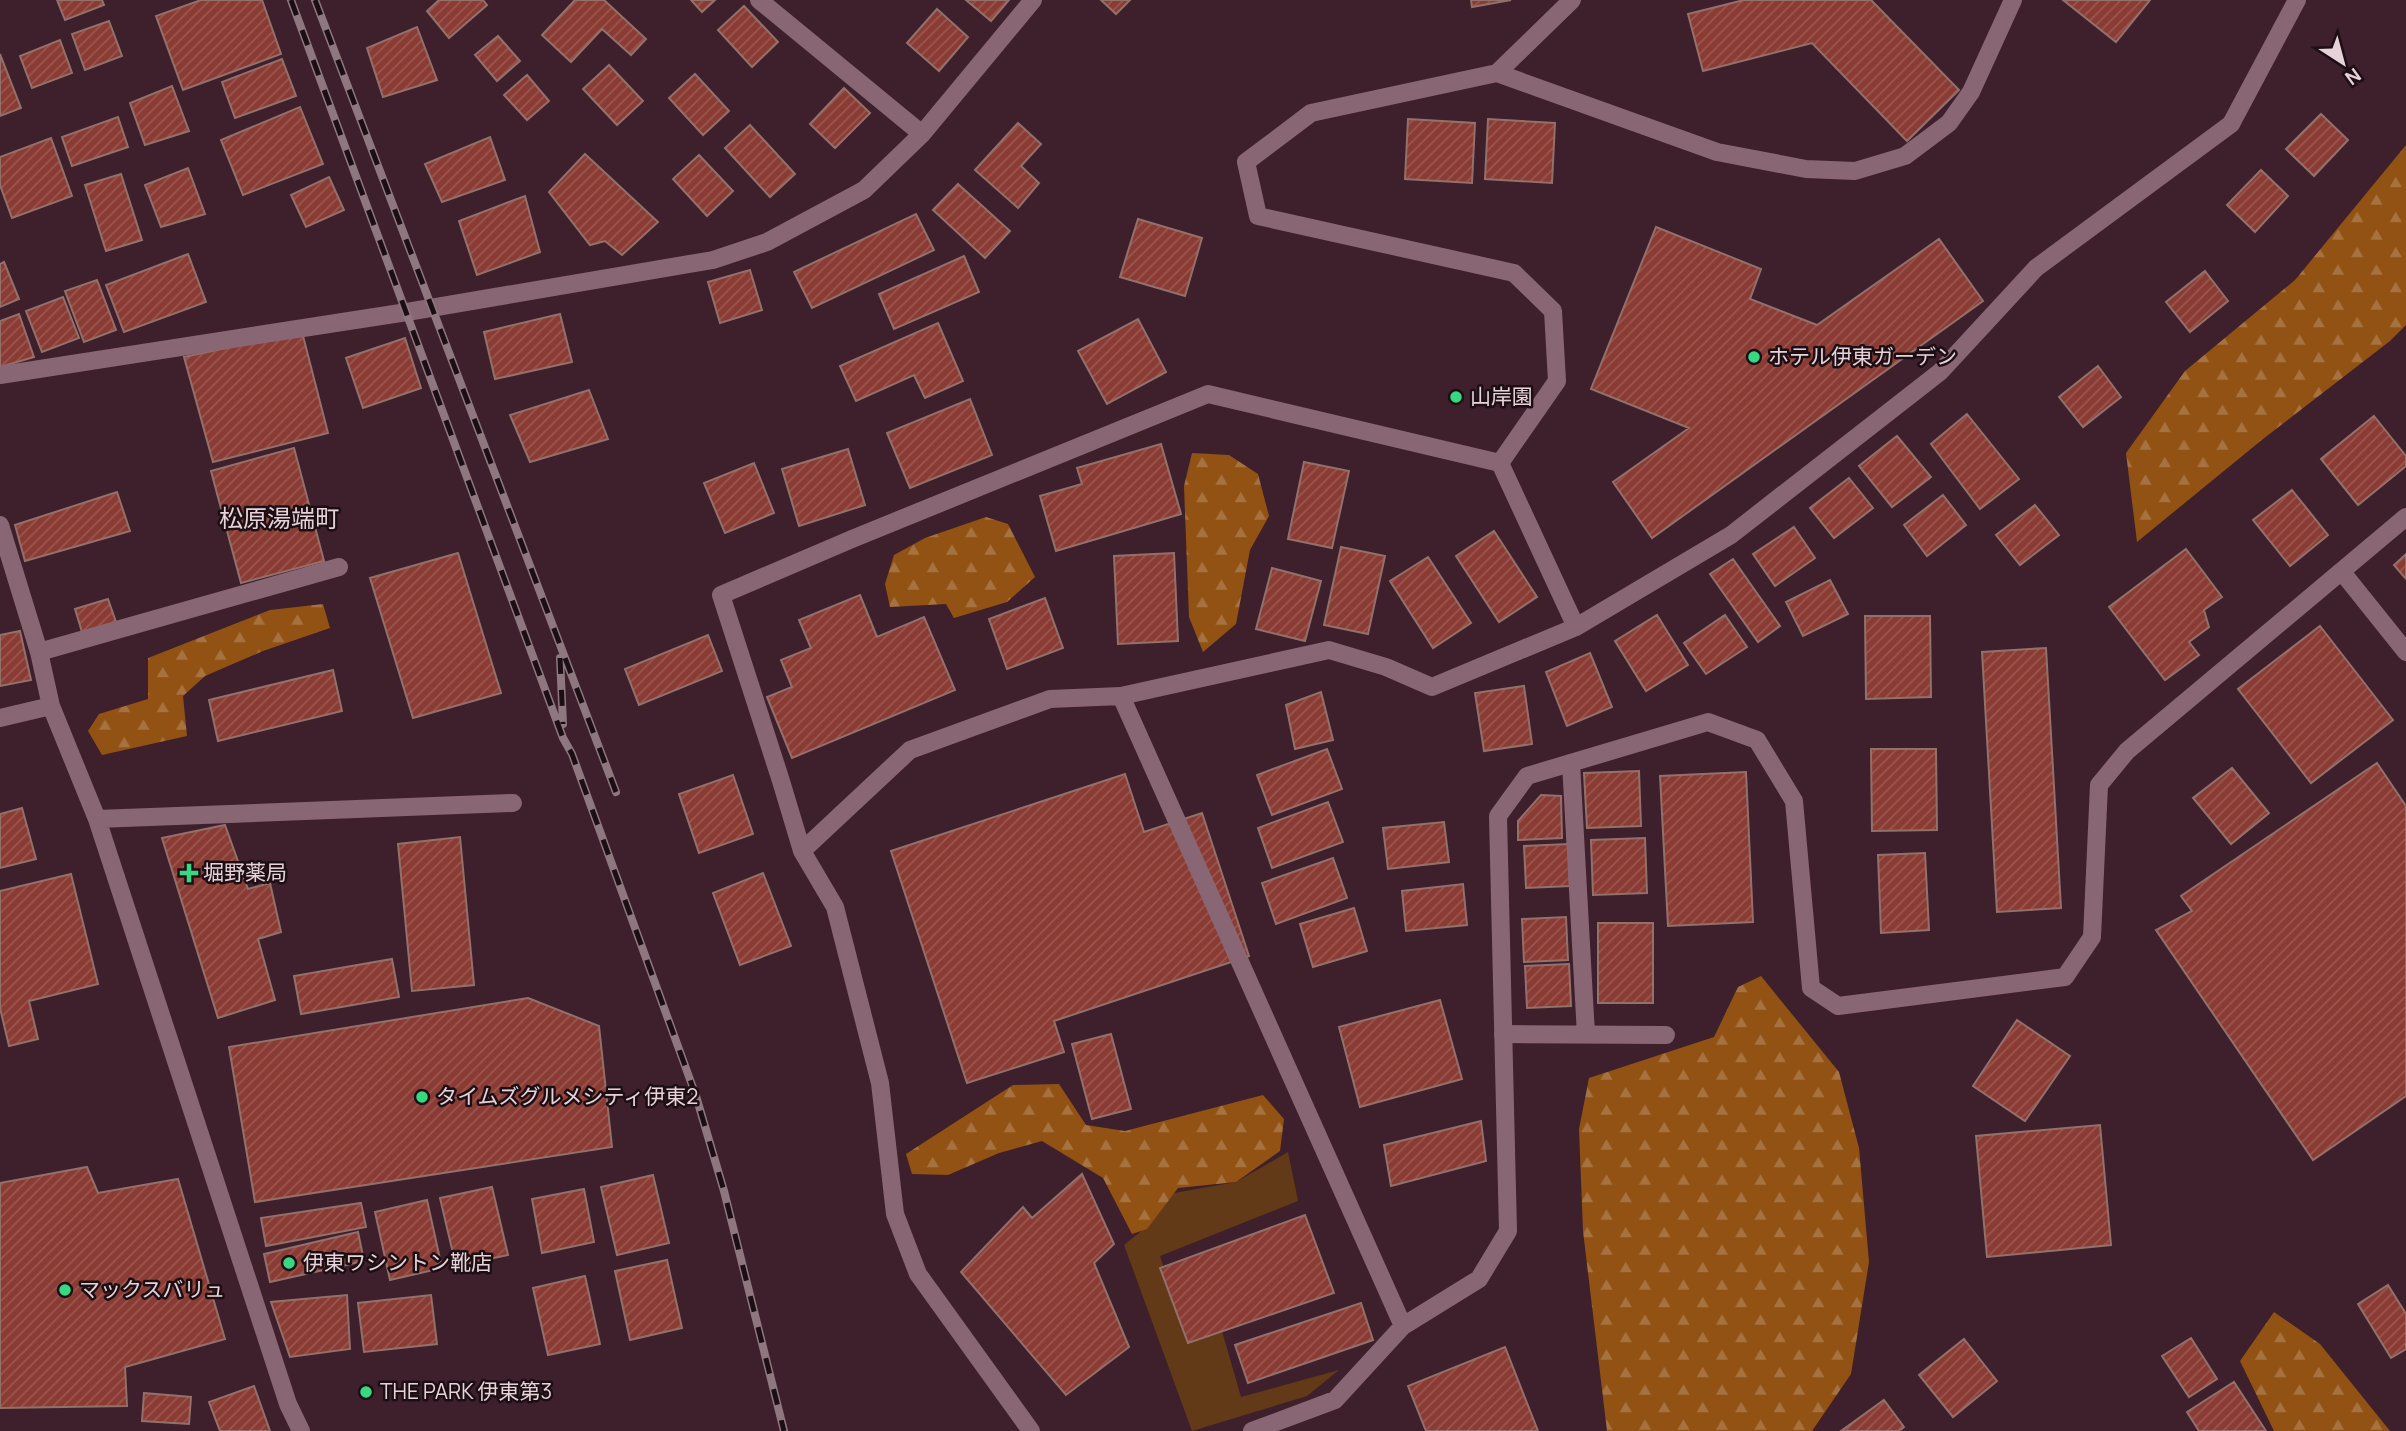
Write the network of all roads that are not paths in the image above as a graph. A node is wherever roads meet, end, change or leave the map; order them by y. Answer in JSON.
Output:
{"nodes":[{"id":1,"x":759,"y":0,"type":"edge"},
{"id":2,"x":1033,"y":0,"type":"edge"},
{"id":3,"x":1572,"y":0,"type":"edge"},
{"id":4,"x":2013,"y":0,"type":"edge"},
{"id":5,"x":2297,"y":0,"type":"edge"},
{"id":6,"x":1497,"y":73,"type":"junction"},
{"id":7,"x":922,"y":134,"type":"junction"},
{"id":8,"x":0,"y":375,"type":"edge"},
{"id":9,"x":1500,"y":463,"type":"junction"},
{"id":10,"x":2406,"y":517,"type":"edge"},
{"id":11,"x":0,"y":528,"type":"edge"},
{"id":12,"x":339,"y":567,"type":"dead end"},
{"id":13,"x":2342,"y":572,"type":"junction"},
{"id":14,"x":1576,"y":627,"type":"junction"},
{"id":15,"x":38,"y":652,"type":"junction"},
{"id":16,"x":2406,"y":652,"type":"edge"},
{"id":17,"x":1121,"y":696,"type":"junction"},
{"id":18,"x":51,"y":706,"type":"junction"},
{"id":19,"x":0,"y":718,"type":"edge"},
{"id":20,"x":1571,"y":763,"type":"junction"},
{"id":21,"x":513,"y":803,"type":"dead end"},
{"id":22,"x":97,"y":819,"type":"junction"},
{"id":23,"x":802,"y":851,"type":"junction"},
{"id":24,"x":1503,"y":1034,"type":"junction"},
{"id":25,"x":1586,"y":1035,"type":"junction"},
{"id":26,"x":1666,"y":1035,"type":"dead end"},
{"id":27,"x":1402,"y":1326,"type":"junction"},
{"id":28,"x":301,"y":1431,"type":"edge"},
{"id":29,"x":1031,"y":1431,"type":"edge"},
{"id":30,"x":1252,"y":1431,"type":"edge"}],
"edges":[{"from":1,"to":7,"type":"street"},
{"from":2,"to":7,"type":"street"},
{"from":3,"to":6,"type":"street"},
{"from":4,"to":6,"type":"street"},
{"from":5,"to":14,"type":"street"},
{"from":6,"to":9,"type":"street"},
{"from":7,"to":8,"type":"street"},
{"from":9,"to":14,"type":"street"},
{"from":9,"to":23,"type":"street"},
{"from":10,"to":13,"type":"street"},
{"from":11,"to":15,"type":"street"},
{"from":12,"to":15,"type":"street"},
{"from":13,"to":16,"type":"street"},
{"from":13,"to":20,"type":"street"},
{"from":14,"to":17,"type":"street"},
{"from":15,"to":18,"type":"street"},
{"from":17,"to":23,"type":"street"},
{"from":17,"to":27,"type":"street"},
{"from":18,"to":19,"type":"street"},
{"from":18,"to":22,"type":"street"},
{"from":20,"to":24,"type":"street"},
{"from":20,"to":25,"type":"street"},
{"from":21,"to":22,"type":"street"},
{"from":22,"to":28,"type":"street"},
{"from":23,"to":29,"type":"street"},
{"from":24,"to":25,"type":"street"},
{"from":24,"to":27,"type":"street"},
{"from":25,"to":26,"type":"street"},
{"from":27,"to":30,"type":"street"}]}
